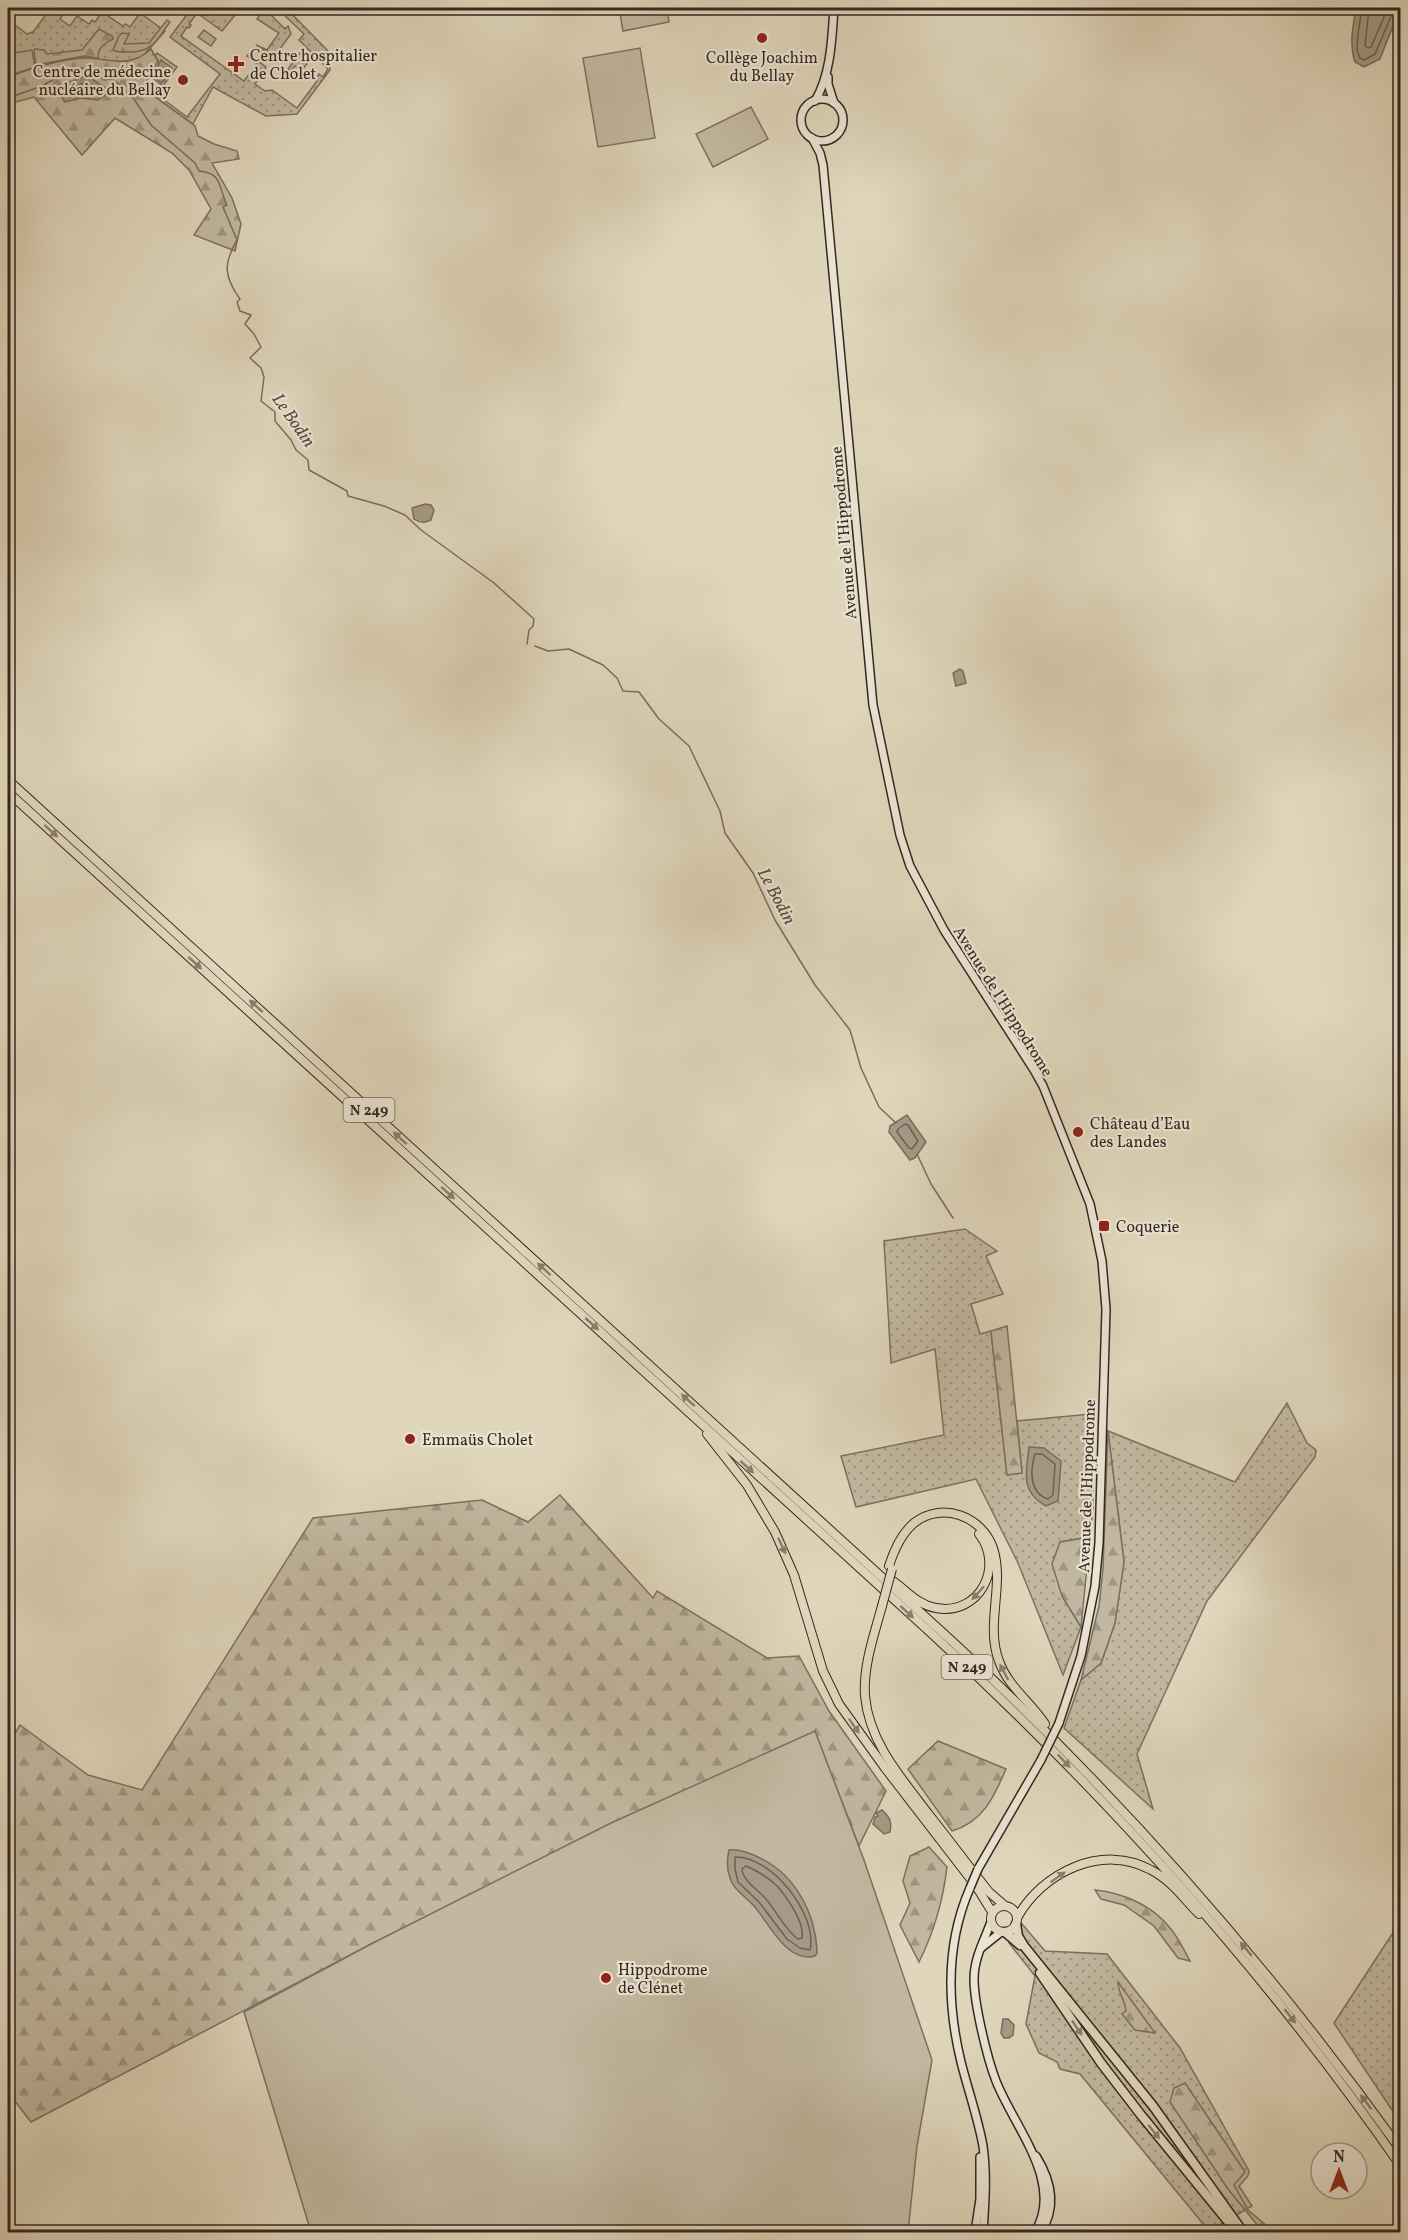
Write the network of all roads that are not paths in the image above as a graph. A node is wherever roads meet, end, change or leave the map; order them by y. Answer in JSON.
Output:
{"nodes":[{"id":1,"x":834,"y":8,"type":"edge"},
{"id":2,"x":828,"y":61,"type":"junction"},
{"id":3,"x":815,"y":101,"type":"junction"},
{"id":4,"x":834,"y":103,"type":"junction"},
{"id":5,"x":812,"y":138,"type":"junction"},
{"id":6,"x":830,"y":140,"type":"junction"},
{"id":7,"x":823,"y":165,"type":"junction"},
{"id":8,"x":8,"y":780,"type":"edge"},
{"id":9,"x":8,"y":792,"type":"edge"},
{"id":10,"x":704,"y":1427,"type":"junction"},
{"id":11,"x":891,"y":1567,"type":"junction"},
{"id":12,"x":872,"y":1568,"type":"junction"},
{"id":13,"x":880,"y":1604,"type":"junction"},
{"id":14,"x":1051,"y":1736,"type":"junction"},
{"id":15,"x":902,"y":1788,"type":"junction"},
{"id":16,"x":1004,"y":1905,"type":"junction"},
{"id":17,"x":992,"y":1912,"type":"junction"},
{"id":18,"x":1017,"y":1921,"type":"junction"},
{"id":19,"x":991,"y":1923,"type":"junction"},
{"id":20,"x":1213,"y":1923,"type":"junction"},
{"id":21,"x":1003,"y":1932,"type":"junction"},
{"id":22,"x":980,"y":1950,"type":"junction"},
{"id":23,"x":973,"y":2110,"type":"junction"},
{"id":24,"x":1029,"y":2147,"type":"junction"},
{"id":25,"x":1401,"y":2149,"type":"edge"},
{"id":26,"x":1401,"y":2165,"type":"edge"},
{"id":27,"x":1225,"y":2212,"type":"junction"},
{"id":28,"x":975,"y":2232,"type":"edge"},
{"id":29,"x":983,"y":2232,"type":"edge"},
{"id":30,"x":1035,"y":2232,"type":"edge"},
{"id":31,"x":1041,"y":2232,"type":"edge"},
{"id":32,"x":1236,"y":2232,"type":"edge"},
{"id":33,"x":1243,"y":2232,"type":"edge"},
{"id":34,"x":1248,"y":2232,"type":"edge"}],
"edges":[{"from":1,"to":2,"type":"main road"},
{"from":2,"to":3,"type":"main road"},
{"from":2,"to":4,"type":"main road"},
{"from":3,"to":4,"type":"main road"},
{"from":3,"to":5,"type":"main road"},
{"from":4,"to":6,"type":"main road"},
{"from":5,"to":6,"type":"main road"},
{"from":5,"to":7,"type":"main road","name":"Avenue de l’Hippodrome"},
{"from":6,"to":7,"type":"main road","name":"Avenue de l’Hippodrome"},
{"from":7,"to":23,"type":"main road","name":"Avenue de l’Hippodrome","bridge":true},
{"from":12,"to":8,"type":"main road","number":"N 249","one_way":true},
{"from":9,"to":10,"type":"main road","number":"N 249","one_way":true},
{"from":10,"to":15,"type":"main road","one_way":true},
{"from":10,"to":20,"type":"main road","number":"N 249","one_way":true},
{"from":11,"to":12,"type":"main road","one_way":true},
{"from":11,"to":13,"type":"main road","bridge":true},
{"from":14,"to":11,"type":"main road","one_way":true},
{"from":12,"to":14,"type":"main road","number":"N 249"},
{"from":13,"to":15,"type":"main road"},
{"from":13,"to":16,"type":"main road"},
{"from":25,"to":14,"type":"main road","number":"N 249","one_way":true},
{"from":15,"to":17,"type":"main road"},
{"from":16,"to":17,"type":"main road"},
{"from":16,"to":18,"type":"main road"},
{"from":17,"to":19,"type":"main road"},
{"from":18,"to":20,"type":"main road","one_way":true},
{"from":18,"to":21,"type":"main road"},
{"from":18,"to":27,"type":"highway"},
{"from":19,"to":21,"type":"main road"},
{"from":19,"to":22,"type":"main road"},
{"from":20,"to":26,"type":"main road","number":"N 249","one_way":true},
{"from":21,"to":22,"type":"main road"},
{"from":21,"to":27,"type":"highway","one_way":true},
{"from":22,"to":24,"type":"main road"},
{"from":23,"to":28,"type":"main road","name":"Avenue de l’Hippodrome"},
{"from":23,"to":29,"type":"main road","name":"Avenue de l’Hippodrome"},
{"from":24,"to":30,"type":"main road"},
{"from":24,"to":31,"type":"main road"},
{"from":27,"to":32,"type":"highway"},
{"from":27,"to":33,"type":"highway"},
{"from":27,"to":34,"type":"highway"}]}
